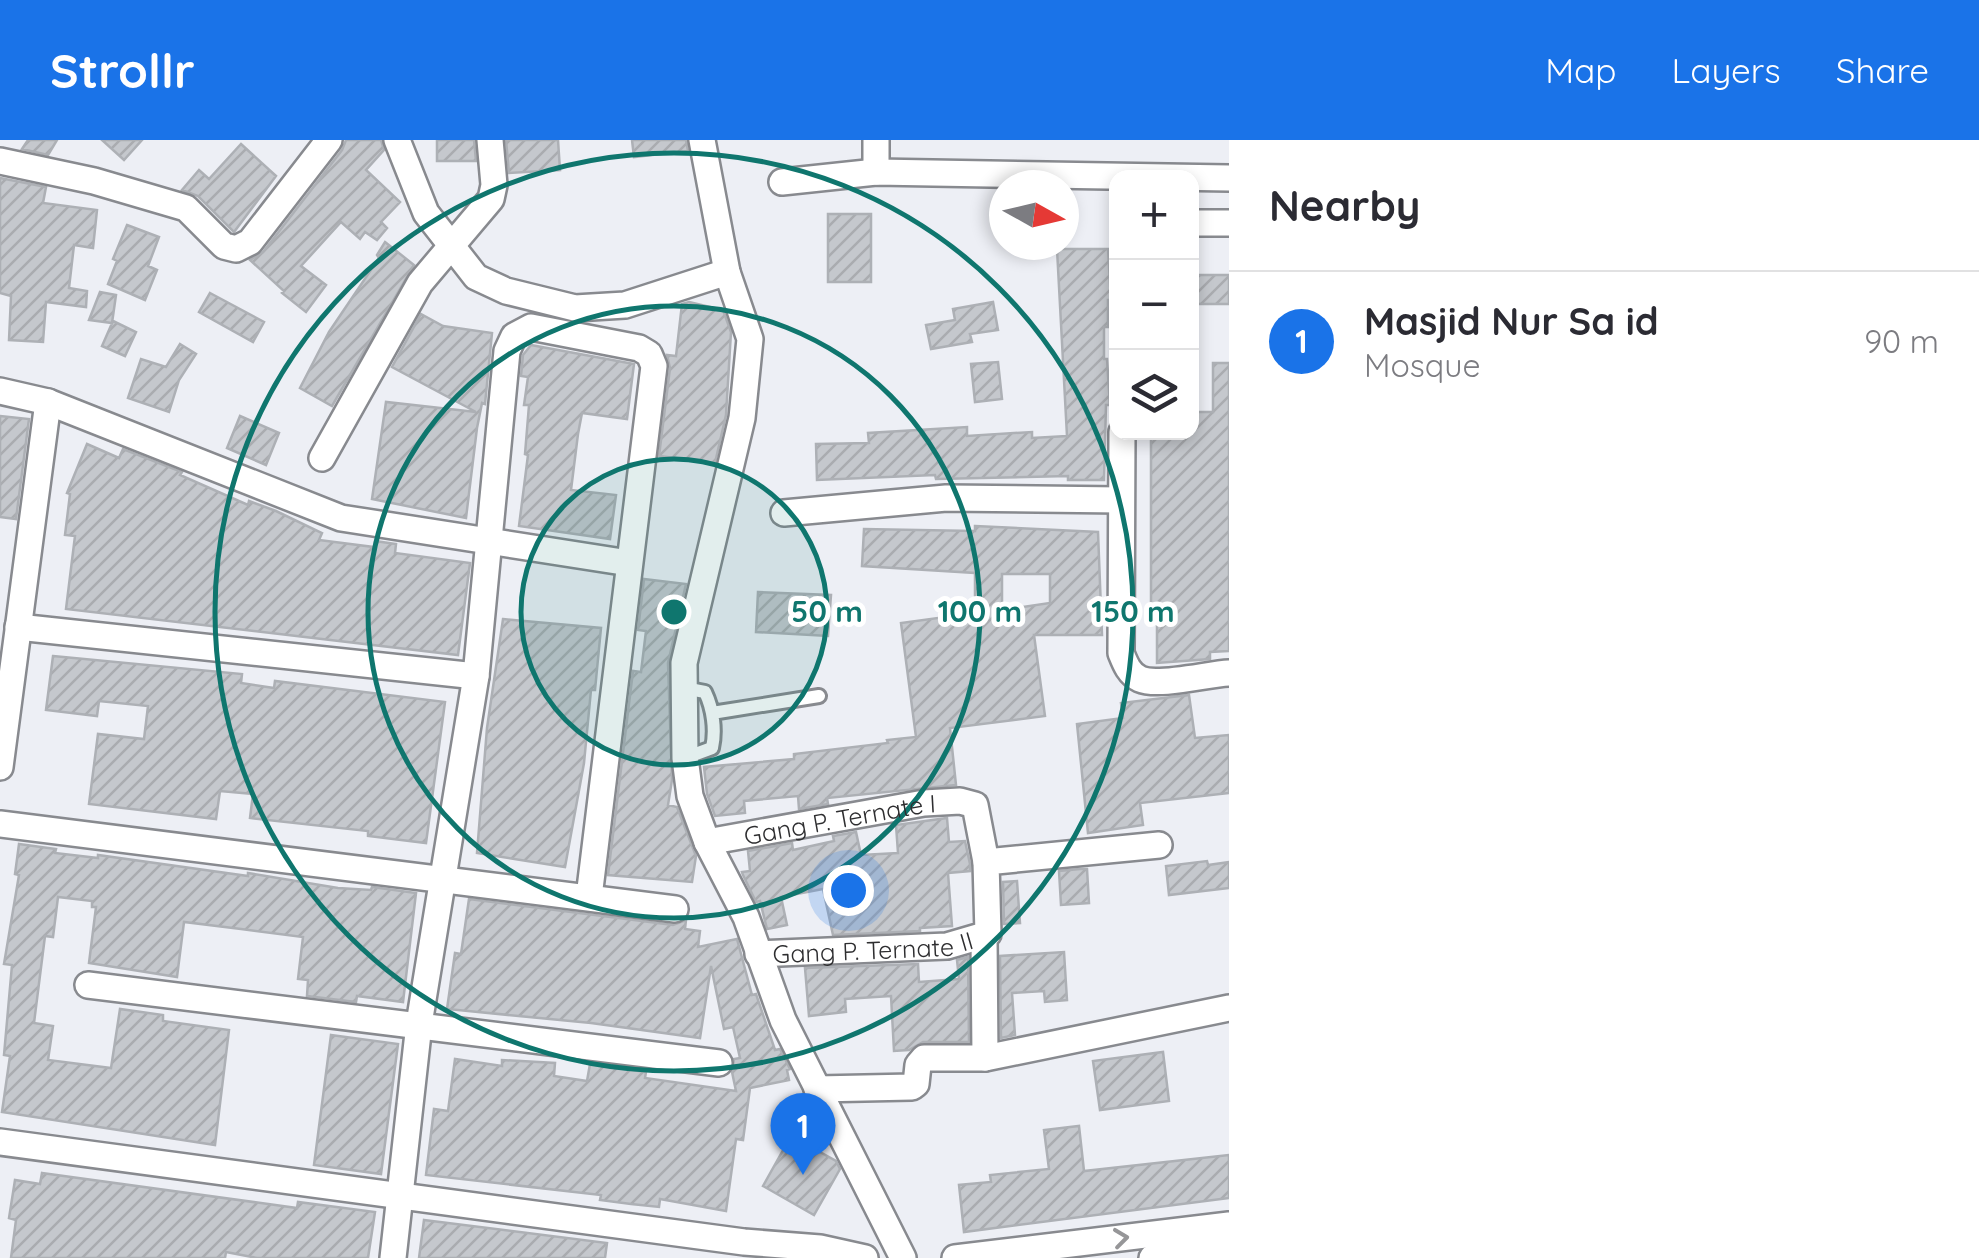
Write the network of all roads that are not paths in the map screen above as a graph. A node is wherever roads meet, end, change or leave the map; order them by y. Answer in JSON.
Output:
{"nodes":[{"id":1,"x":330,"y":140,"type":"edge"},
{"id":2,"x":397,"y":140,"type":"edge"},
{"id":3,"x":490,"y":140,"type":"edge"},
{"id":4,"x":702,"y":140,"type":"edge"},
{"id":5,"x":876,"y":140,"type":"edge"},
{"id":6,"x":0,"y":161,"type":"edge"},
{"id":7,"x":876,"y":172,"type":"junction"},
{"id":8,"x":1229,"y":178,"type":"edge"},
{"id":9,"x":782,"y":182,"type":"dead end"},
{"id":10,"x":1199,"y":223,"type":"edge"},
{"id":11,"x":1229,"y":223,"type":"edge"},
{"id":12,"x":451,"y":246,"type":"junction"},
{"id":13,"x":726,"y":272,"type":"junction"},
{"id":14,"x":0,"y":391,"type":"edge"},
{"id":15,"x":48,"y":402,"type":"junction"},
{"id":16,"x":1122,"y":440,"type":"edge"},
{"id":17,"x":322,"y":458,"type":"dead end"},
{"id":18,"x":1121,"y":500,"type":"junction"},
{"id":19,"x":784,"y":512,"type":"dead end"},
{"id":20,"x":487,"y":541,"type":"junction"},
{"id":21,"x":629,"y":562,"type":"junction"},
{"id":22,"x":18,"y":627,"type":"junction"},
{"id":23,"x":1229,"y":672,"type":"edge"},
{"id":24,"x":476,"y":676,"type":"junction"},
{"id":25,"x":684,"y":688,"type":"junction"},
{"id":26,"x":818,"y":696,"type":"dead end"},
{"id":27,"x":712,"y":713,"type":"junction"},
{"id":28,"x":685,"y":758,"type":"junction"},
{"id":29,"x":0,"y":767,"type":"edge"},
{"id":30,"x":0,"y":824,"type":"edge"},
{"id":31,"x":707,"y":842,"type":"junction"},
{"id":32,"x":1158,"y":846,"type":"dead end"},
{"id":33,"x":986,"y":862,"type":"junction"},
{"id":34,"x":442,"y":882,"type":"junction"},
{"id":35,"x":589,"y":897,"type":"junction"},
{"id":36,"x":675,"y":909,"type":"dead end"},
{"id":37,"x":986,"y":936,"type":"junction"},
{"id":38,"x":758,"y":954,"type":"junction"},
{"id":39,"x":88,"y":985,"type":"dead end"},
{"id":40,"x":1229,"y":1008,"type":"edge"},
{"id":41,"x":419,"y":1024,"type":"junction"},
{"id":42,"x":984,"y":1058,"type":"junction"},
{"id":43,"x":718,"y":1062,"type":"dead end"},
{"id":44,"x":817,"y":1090,"type":"junction"},
{"id":45,"x":0,"y":1142,"type":"edge"},
{"id":46,"x":402,"y":1196,"type":"junction"},
{"id":47,"x":1229,"y":1226,"type":"edge"},
{"id":48,"x":820,"y":1248,"type":"junction"},
{"id":49,"x":1229,"y":1249,"type":"edge"},
{"id":50,"x":743,"y":1250,"type":"edge"},
{"id":51,"x":901,"y":1254,"type":"edge"},
{"id":52,"x":392,"y":1258,"type":"edge"},
{"id":53,"x":865,"y":1258,"type":"edge"},
{"id":54,"x":955,"y":1258,"type":"edge"},
{"id":55,"x":1152,"y":1258,"type":"edge"}],
"edges":[{"from":1,"to":6,"type":"street"},
{"from":2,"to":12,"type":"street"},
{"from":3,"to":12,"type":"street"},
{"from":4,"to":13,"type":"street"},
{"from":5,"to":7,"type":"street"},
{"from":7,"to":8,"type":"street"},
{"from":7,"to":9,"type":"street"},
{"from":10,"to":11,"type":"street"},
{"from":12,"to":13,"type":"street"},
{"from":12,"to":17,"type":"street"},
{"from":13,"to":25,"type":"street"},
{"from":14,"to":15,"type":"street"},
{"from":15,"to":20,"type":"street"},
{"from":15,"to":22,"type":"street"},
{"from":16,"to":18,"type":"street"},
{"from":18,"to":19,"type":"street"},
{"from":18,"to":23,"type":"street"},
{"from":20,"to":21,"type":"street"},
{"from":20,"to":21,"type":"street"},
{"from":20,"to":24,"type":"street"},
{"from":21,"to":35,"type":"street"},
{"from":22,"to":24,"type":"street"},
{"from":22,"to":29,"type":"street"},
{"from":24,"to":34,"type":"street"},
{"from":25,"to":27,"type":"lane"},
{"from":25,"to":28,"type":"street"},
{"from":26,"to":27,"type":"lane"},
{"from":27,"to":28,"type":"lane"},
{"from":28,"to":31,"type":"street"},
{"from":30,"to":34,"type":"street"},
{"from":31,"to":33,"type":"street","name":"Gang P. Ternate I"},
{"from":31,"to":38,"type":"street"},
{"from":32,"to":33,"type":"street"},
{"from":33,"to":37,"type":"street"},
{"from":34,"to":35,"type":"street"},
{"from":34,"to":41,"type":"street"},
{"from":35,"to":36,"type":"street"},
{"from":37,"to":38,"type":"street","name":"Gang P. Ternate II"},
{"from":37,"to":42,"type":"street"},
{"from":38,"to":44,"type":"street"},
{"from":39,"to":41,"type":"street"},
{"from":40,"to":42,"type":"street"},
{"from":41,"to":43,"type":"street"},
{"from":41,"to":46,"type":"street"},
{"from":42,"to":44,"type":"street"},
{"from":44,"to":51,"type":"street"},
{"from":45,"to":46,"type":"street"},
{"from":46,"to":50,"type":"street"},
{"from":46,"to":52,"type":"street"},
{"from":54,"to":47,"type":"street","one_way":true},
{"from":48,"to":50,"type":"street"},
{"from":48,"to":51,"type":"street"},
{"from":48,"to":53,"type":"street"},
{"from":49,"to":55,"type":"street"}]}
